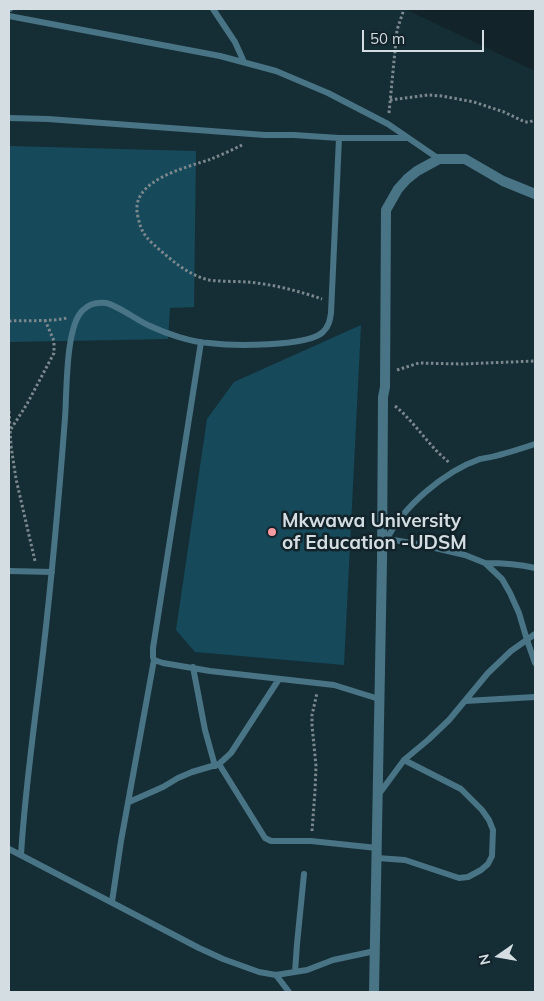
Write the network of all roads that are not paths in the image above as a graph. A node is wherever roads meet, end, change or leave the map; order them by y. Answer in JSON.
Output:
{"nodes":[{"id":1,"x":213,"y":9,"type":"edge"},
{"id":2,"x":9,"y":16,"type":"edge"},
{"id":3,"x":244,"y":62,"type":"junction"},
{"id":4,"x":9,"y":118,"type":"edge"},
{"id":5,"x":339,"y":138,"type":"junction"},
{"id":6,"x":408,"y":138,"type":"junction"},
{"id":7,"x":439,"y":159,"type":"junction"},
{"id":8,"x":535,"y":194,"type":"edge"},
{"id":9,"x":201,"y":342,"type":"junction"},
{"id":10,"x":535,"y":444,"type":"edge"},
{"id":11,"x":387,"y":539,"type":"junction"},
{"id":12,"x":382,"y":561,"type":"junction"},
{"id":13,"x":485,"y":563,"type":"junction"},
{"id":14,"x":535,"y":568,"type":"edge"},
{"id":15,"x":9,"y":571,"type":"edge"},
{"id":16,"x":52,"y":572,"type":"junction"},
{"id":17,"x":535,"y":634,"type":"edge"},
{"id":18,"x":526,"y":640,"type":"junction"},
{"id":19,"x":154,"y":660,"type":"junction"},
{"id":20,"x":535,"y":663,"type":"edge"},
{"id":21,"x":193,"y":668,"type":"junction"},
{"id":22,"x":279,"y":679,"type":"junction"},
{"id":23,"x":535,"y":697,"type":"edge"},
{"id":24,"x":379,"y":699,"type":"junction"},
{"id":25,"x":465,"y":701,"type":"junction"},
{"id":26,"x":404,"y":760,"type":"junction"},
{"id":27,"x":217,"y":765,"type":"junction"},
{"id":28,"x":378,"y":795,"type":"junction"},
{"id":29,"x":129,"y":802,"type":"junction"},
{"id":30,"x":9,"y":849,"type":"edge"},
{"id":31,"x":377,"y":853,"type":"junction"},
{"id":32,"x":21,"y":855,"type":"junction"},
{"id":33,"x":304,"y":874,"type":"dead end"},
{"id":34,"x":112,"y":902,"type":"junction"},
{"id":35,"x":375,"y":951,"type":"junction"},
{"id":36,"x":295,"y":972,"type":"junction"},
{"id":37,"x":276,"y":975,"type":"junction"},
{"id":38,"x":286,"y":991,"type":"edge"},
{"id":39,"x":374,"y":992,"type":"edge"}],
"edges":[{"from":1,"to":3,"type":"lane"},
{"from":2,"to":3,"type":"lane"},
{"from":3,"to":6,"type":"lane"},
{"from":4,"to":5,"type":"lane"},
{"from":5,"to":6,"type":"lane"},
{"from":5,"to":9,"type":"lane"},
{"from":6,"to":7,"type":"lane"},
{"from":7,"to":8,"type":"street"},
{"from":7,"to":12,"type":"street"},
{"from":9,"to":16,"type":"lane"},
{"from":9,"to":19,"type":"lane"},
{"from":10,"to":11,"type":"lane"},
{"from":11,"to":12,"type":"lane"},
{"from":11,"to":13,"type":"lane"},
{"from":12,"to":24,"type":"street"},
{"from":13,"to":14,"type":"lane"},
{"from":13,"to":18,"type":"lane"},
{"from":15,"to":16,"type":"lane"},
{"from":16,"to":32,"type":"lane"},
{"from":17,"to":18,"type":"lane"},
{"from":18,"to":20,"type":"lane"},
{"from":18,"to":25,"type":"lane"},
{"from":19,"to":21,"type":"lane"},
{"from":19,"to":29,"type":"lane"},
{"from":21,"to":22,"type":"lane"},
{"from":21,"to":27,"type":"lane"},
{"from":22,"to":24,"type":"lane"},
{"from":22,"to":27,"type":"lane"},
{"from":23,"to":25,"type":"lane"},
{"from":24,"to":28,"type":"street"},
{"from":25,"to":26,"type":"lane"},
{"from":26,"to":28,"type":"lane"},
{"from":26,"to":31,"type":"lane"},
{"from":27,"to":29,"type":"lane"},
{"from":27,"to":31,"type":"lane"},
{"from":28,"to":31,"type":"street"},
{"from":29,"to":34,"type":"lane"},
{"from":30,"to":32,"type":"lane"},
{"from":31,"to":35,"type":"street"},
{"from":32,"to":34,"type":"lane"},
{"from":33,"to":36,"type":"lane"},
{"from":34,"to":37,"type":"lane"},
{"from":35,"to":36,"type":"lane"},
{"from":35,"to":39,"type":"street"},
{"from":36,"to":37,"type":"lane"},
{"from":37,"to":38,"type":"lane"}]}
